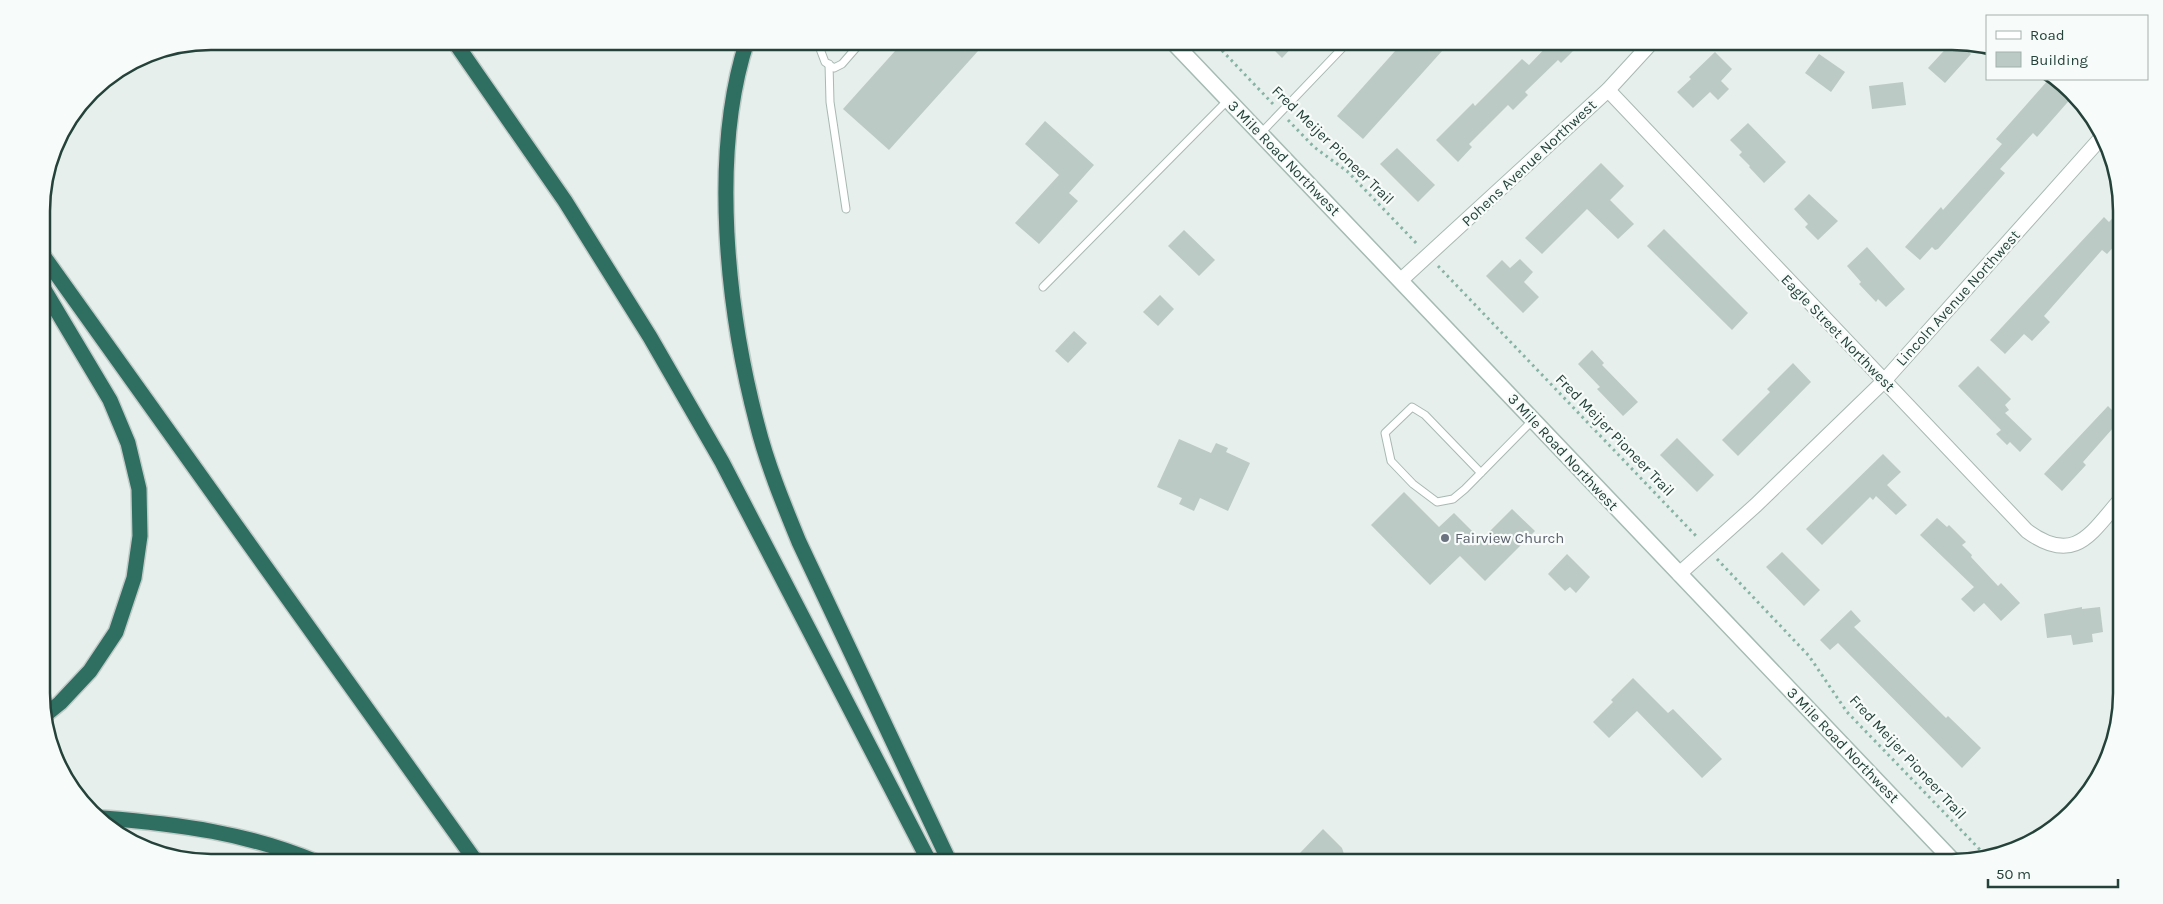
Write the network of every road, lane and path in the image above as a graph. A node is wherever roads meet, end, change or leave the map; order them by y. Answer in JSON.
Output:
{"nodes":[{"id":1,"x":460,"y":50,"type":"edge"},
{"id":2,"x":744,"y":50,"type":"edge"},
{"id":3,"x":820,"y":50,"type":"edge"},
{"id":4,"x":854,"y":50,"type":"edge"},
{"id":5,"x":1181,"y":50,"type":"edge"},
{"id":6,"x":1222,"y":50,"type":"edge"},
{"id":7,"x":1340,"y":50,"type":"edge"},
{"id":8,"x":1645,"y":50,"type":"edge"},
{"id":9,"x":829,"y":64,"type":"junction"},
{"id":10,"x":1608,"y":90,"type":"junction"},
{"id":11,"x":1228,"y":100,"type":"junction"},
{"id":12,"x":1281,"y":113,"type":"junction"},
{"id":13,"x":1260,"y":134,"type":"junction"},
{"id":14,"x":2097,"y":142,"type":"edge"},
{"id":15,"x":846,"y":209,"type":"dead end"},
{"id":16,"x":1428,"y":256,"type":"junction"},
{"id":17,"x":50,"y":265,"type":"edge"},
{"id":18,"x":1401,"y":280,"type":"junction"},
{"id":19,"x":1043,"y":287,"type":"dead end"},
{"id":20,"x":50,"y":299,"type":"edge"},
{"id":21,"x":1884,"y":381,"type":"junction"},
{"id":22,"x":1533,"y":420,"type":"junction"},
{"id":23,"x":1481,"y":473,"type":"junction"},
{"id":24,"x":2113,"y":508,"type":"edge"},
{"id":25,"x":1708,"y":548,"type":"junction"},
{"id":26,"x":1679,"y":574,"type":"junction"},
{"id":27,"x":51,"y":710,"type":"edge"},
{"id":28,"x":111,"y":819,"type":"edge"},
{"id":29,"x":1982,"y":851,"type":"edge"},
{"id":30,"x":293,"y":854,"type":"edge"},
{"id":31,"x":471,"y":854,"type":"edge"},
{"id":32,"x":925,"y":854,"type":"edge"},
{"id":33,"x":946,"y":854,"type":"edge"},
{"id":34,"x":1946,"y":854,"type":"edge"}],
"edges":[{"from":1,"to":32,"type":"highway"},
{"from":2,"to":33,"type":"highway"},
{"from":3,"to":9,"type":"lane"},
{"from":4,"to":9,"type":"lane"},
{"from":5,"to":11,"type":"main road","name":"3 Mile Road Northwest"},
{"from":6,"to":12,"type":"path","name":"Fred Meijer Pioneer Trail"},
{"from":7,"to":12,"type":"lane"},
{"from":8,"to":10,"type":"street","name":"Pohens Avenue Northwest"},
{"from":9,"to":15,"type":"lane"},
{"from":10,"to":16,"type":"street","name":"Pohens Avenue Northwest"},
{"from":10,"to":21,"type":"street","name":"Eagle Street Northwest"},
{"from":11,"to":13,"type":"main road","name":"3 Mile Road Northwest"},
{"from":11,"to":19,"type":"lane"},
{"from":12,"to":13,"type":"lane"},
{"from":12,"to":16,"type":"path","name":"Fred Meijer Pioneer Trail"},
{"from":13,"to":18,"type":"main road","name":"3 Mile Road Northwest"},
{"from":14,"to":21,"type":"street","name":"Lincoln Avenue Northwest"},
{"from":16,"to":18,"type":"street","name":"Pohens Avenue Northwest"},
{"from":16,"to":25,"type":"path","name":"Fred Meijer Pioneer Trail"},
{"from":17,"to":31,"type":"highway"},
{"from":18,"to":22,"type":"main road","name":"3 Mile Road Northwest"},
{"from":20,"to":27,"type":"highway"},
{"from":21,"to":24,"type":"street","name":"Eagle Street Northwest"},
{"from":21,"to":25,"type":"street","name":"Lincoln Avenue Northwest"},
{"from":22,"to":23,"type":"lane"},
{"from":22,"to":26,"type":"main road","name":"3 Mile Road Northwest"},
{"from":23,"to":23,"type":"lane"},
{"from":25,"to":26,"type":"street","name":"Lincoln Avenue Northwest"},
{"from":25,"to":29,"type":"path","name":"Fred Meijer Pioneer Trail"},
{"from":26,"to":34,"type":"main road","name":"3 Mile Road Northwest"},
{"from":28,"to":30,"type":"highway"}]}
